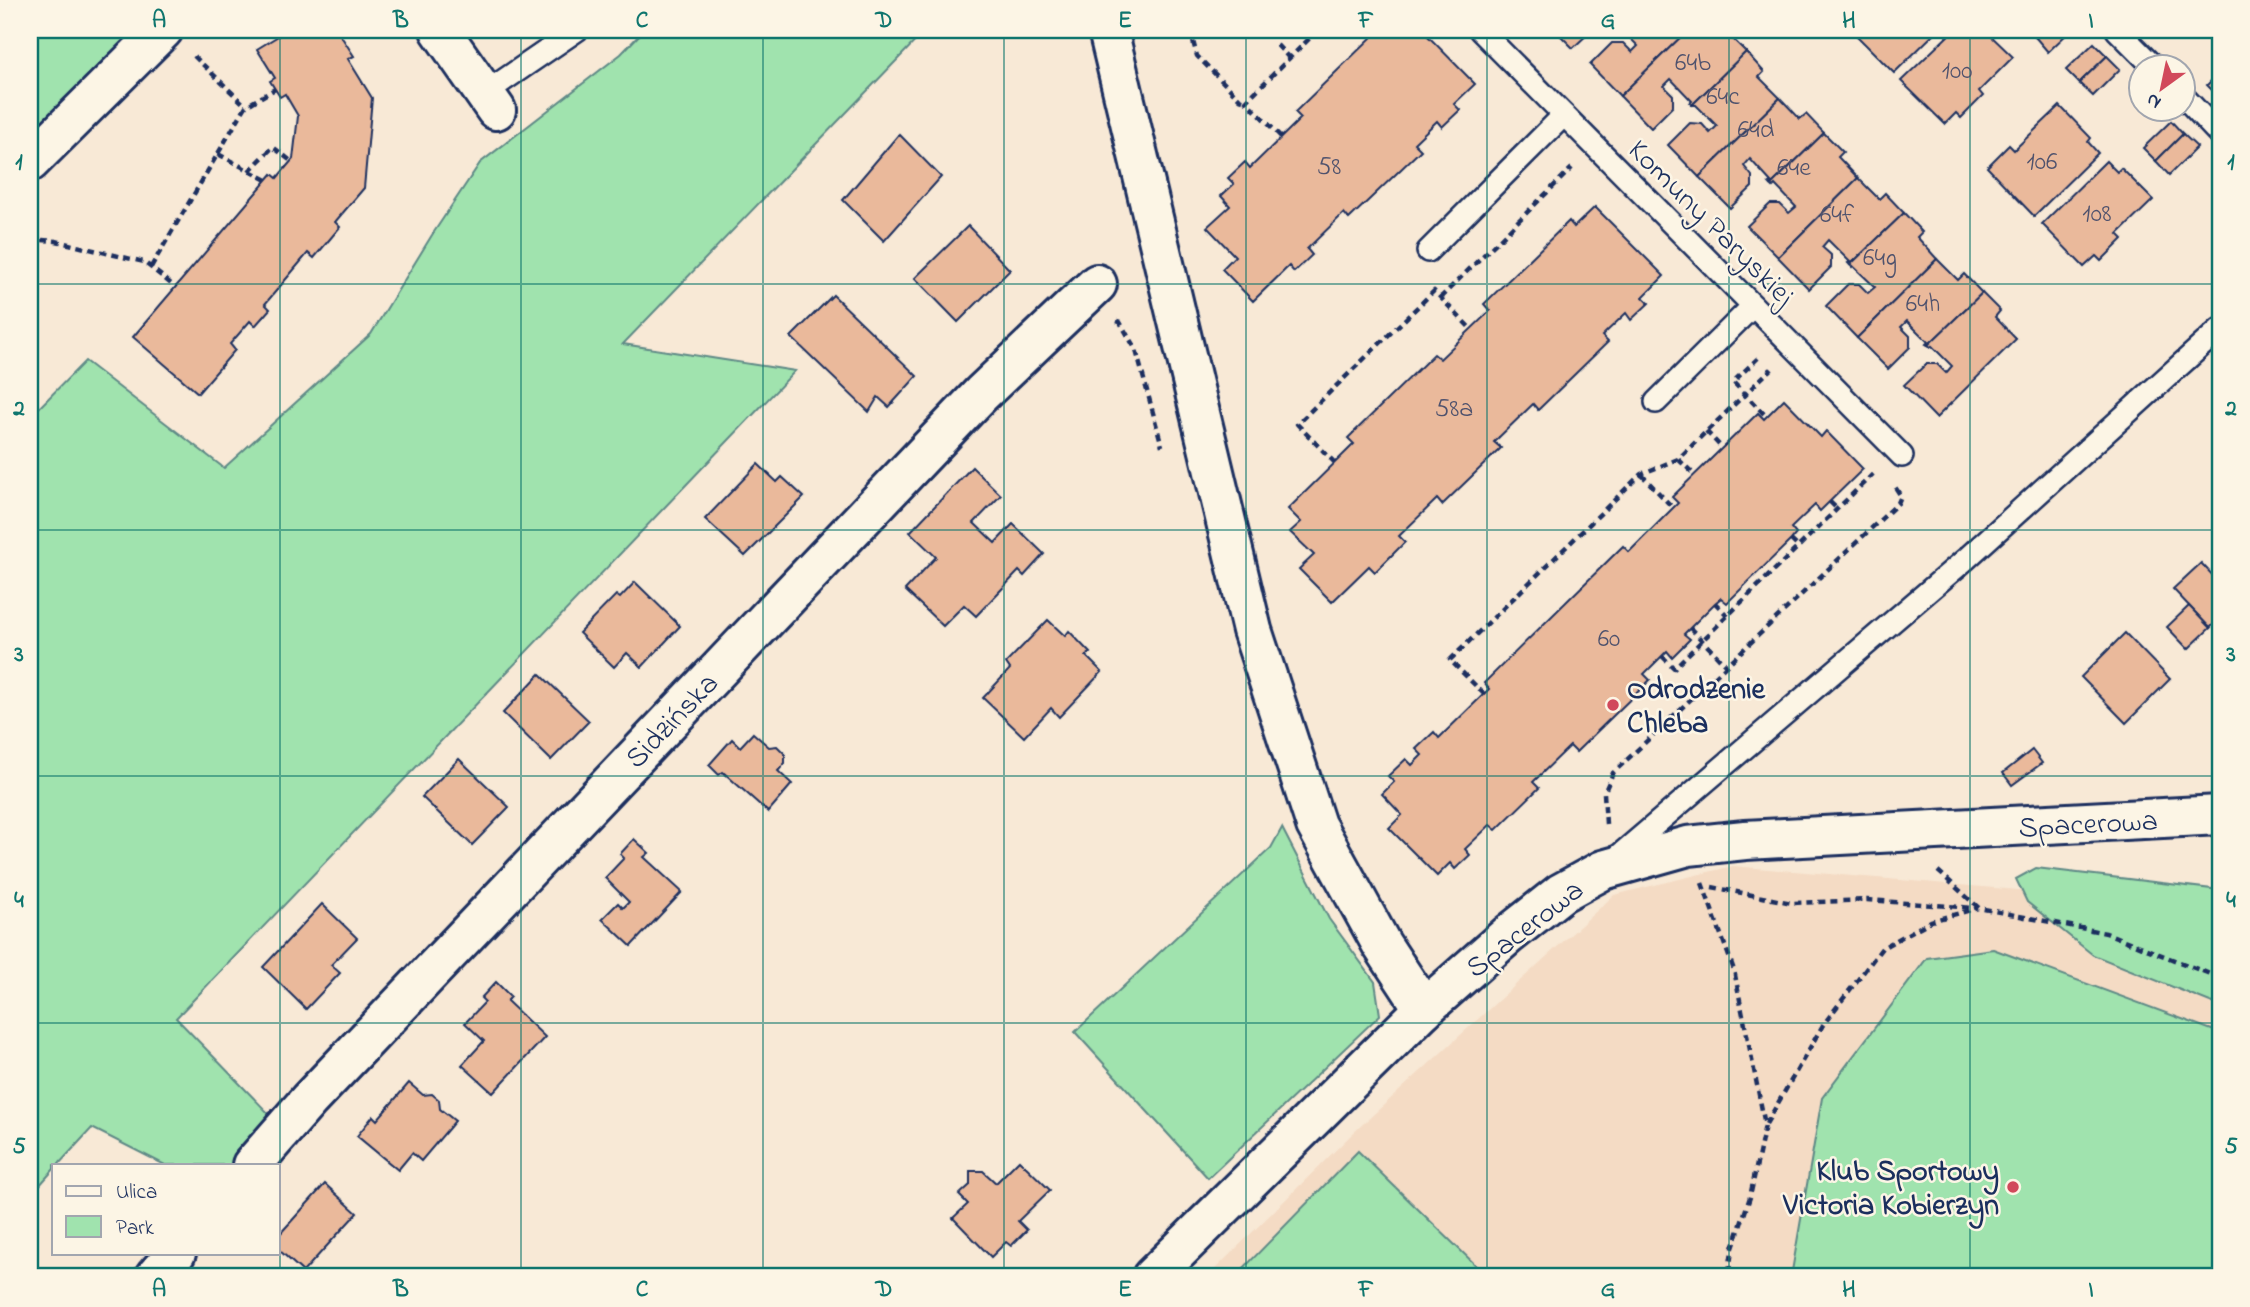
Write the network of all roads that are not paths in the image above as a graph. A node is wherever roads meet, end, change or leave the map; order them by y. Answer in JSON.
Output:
{"nodes":[{"id":1,"x":440,"y":30,"type":"edge"},
{"id":2,"x":577,"y":30,"type":"edge"},
{"id":3,"x":1108,"y":30,"type":"edge"},
{"id":4,"x":1480,"y":30,"type":"edge"},
{"id":5,"x":2117,"y":30,"type":"edge"},
{"id":6,"x":177,"y":41,"type":"edge"},
{"id":7,"x":2139,"y":52,"type":"edge"},
{"id":8,"x":491,"y":102,"type":"joint"},
{"id":9,"x":2198,"y":112,"type":"edge"},
{"id":10,"x":1564,"y":115,"type":"junction"},
{"id":11,"x":2220,"y":135,"type":"edge"},
{"id":12,"x":30,"y":162,"type":"edge"},
{"id":13,"x":1428,"y":251,"type":"dead end"},
{"id":14,"x":1103,"y":301,"type":"road end"},
{"id":15,"x":1753,"y":306,"type":"junction"},
{"id":16,"x":2220,"y":329,"type":"edge"},
{"id":17,"x":1656,"y":402,"type":"dead end"},
{"id":18,"x":1902,"y":456,"type":"dead end"},
{"id":19,"x":2220,"y":815,"type":"edge"},
{"id":20,"x":1603,"y":870,"type":"junction"},
{"id":21,"x":1424,"y":1009,"type":"junction"},
{"id":22,"x":253,"y":1164,"type":"edge"},
{"id":23,"x":175,"y":1254,"type":"edge"},
{"id":24,"x":155,"y":1277,"type":"edge"},
{"id":25,"x":1153,"y":1277,"type":"edge"}],
"edges":[{"from":1,"to":8,"type":"street"},
{"from":2,"to":8,"type":"lane"},
{"from":3,"to":21,"type":"street"},
{"from":4,"to":10,"type":"lane","name":"Komuny Paryskiej"},
{"from":5,"to":7,"type":"lane"},
{"from":6,"to":12,"type":"street"},
{"from":9,"to":11,"type":"lane"},
{"from":10,"to":13,"type":"lane"},
{"from":10,"to":15,"type":"lane","name":"Komuny Paryskiej"},
{"from":14,"to":22,"type":"street","name":"Sidzińska"},
{"from":15,"to":17,"type":"lane"},
{"from":15,"to":18,"type":"lane","name":"Komuny Paryskiej"},
{"from":16,"to":20,"type":"lane"},
{"from":19,"to":20,"type":"street","name":"Spacerowa"},
{"from":20,"to":21,"type":"street","name":"Spacerowa"},
{"from":21,"to":25,"type":"street","name":"Spacerowa"},
{"from":23,"to":24,"type":"street"}]}
